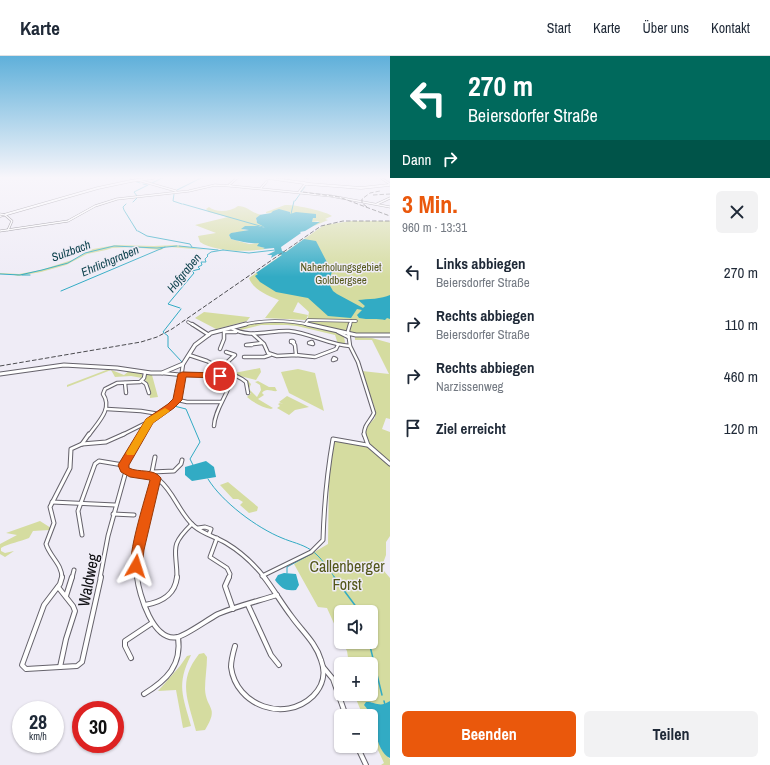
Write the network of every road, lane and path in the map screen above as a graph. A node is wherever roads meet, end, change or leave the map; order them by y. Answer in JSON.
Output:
{"nodes":[{"id":1,"x":14,"y":211,"type":"edge"},
{"id":2,"x":87,"y":211,"type":"edge"},
{"id":3,"x":0,"y":215,"type":"edge"},
{"id":4,"x":0,"y":231,"type":"edge"},
{"id":5,"x":7,"y":231,"type":"junction"},
{"id":6,"x":351,"y":321,"type":"junction"},
{"id":7,"x":356,"y":321,"type":"dead end"},
{"id":8,"x":188,"y":322,"type":"dead end"},
{"id":9,"x":305,"y":324,"type":"junction"},
{"id":10,"x":231,"y":327,"type":"junction"},
{"id":11,"x":236,"y":332,"type":"junction"},
{"id":12,"x":253,"y":334,"type":"junction"},
{"id":13,"x":209,"y":335,"type":"junction"},
{"id":14,"x":348,"y":335,"type":"junction"},
{"id":15,"x":390,"y":335,"type":"edge"},
{"id":16,"x":318,"y":337,"type":"junction"},
{"id":17,"x":293,"y":342,"type":"dead end"},
{"id":18,"x":312,"y":342,"type":"dead end"},
{"id":19,"x":263,"y":343,"type":"junction"},
{"id":20,"x":252,"y":345,"type":"dead end"},
{"id":21,"x":338,"y":345,"type":"junction"},
{"id":22,"x":350,"y":346,"type":"junction"},
{"id":23,"x":220,"y":349,"type":"dead end"},
{"id":24,"x":226,"y":352,"type":"dead end"},
{"id":25,"x":326,"y":353,"type":"junction"},
{"id":26,"x":190,"y":355,"type":"junction"},
{"id":27,"x":270,"y":355,"type":"junction"},
{"id":28,"x":296,"y":355,"type":"junction"},
{"id":29,"x":251,"y":357,"type":"dead end"},
{"id":30,"x":333,"y":358,"type":"dead end"},
{"id":31,"x":183,"y":364,"type":"junction"},
{"id":32,"x":222,"y":367,"type":"junction"},
{"id":33,"x":145,"y":373,"type":"junction"},
{"id":34,"x":162,"y":373,"type":"junction"},
{"id":35,"x":0,"y":374,"type":"edge"},
{"id":36,"x":182,"y":375,"type":"junction"},
{"id":37,"x":232,"y":375,"type":"junction"},
{"id":38,"x":141,"y":381,"type":"junction"},
{"id":39,"x":124,"y":383,"type":"junction"},
{"id":40,"x":126,"y":393,"type":"dead end"},
{"id":41,"x":149,"y":393,"type":"dead end"},
{"id":42,"x":248,"y":393,"type":"dead end"},
{"id":43,"x":178,"y":400,"type":"junction"},
{"id":44,"x":221,"y":402,"type":"junction"},
{"id":45,"x":107,"y":409,"type":"junction"},
{"id":46,"x":159,"y":414,"type":"junction"},
{"id":47,"x":150,"y":421,"type":"junction"},
{"id":48,"x":214,"y":426,"type":"dead end"},
{"id":49,"x":364,"y":440,"type":"junction"},
{"id":50,"x":82,"y":444,"type":"junction"},
{"id":51,"x":359,"y":444,"type":"junction"},
{"id":52,"x":367,"y":445,"type":"junction"},
{"id":53,"x":155,"y":457,"type":"dead end"},
{"id":54,"x":182,"y":460,"type":"dead end"},
{"id":55,"x":390,"y":464,"type":"edge"},
{"id":56,"x":123,"y":465,"type":"junction"},
{"id":57,"x":126,"y":471,"type":"junction"},
{"id":58,"x":152,"y":472,"type":"junction"},
{"id":59,"x":147,"y":475,"type":"junction"},
{"id":60,"x":156,"y":478,"type":"junction"},
{"id":61,"x":52,"y":502,"type":"junction"},
{"id":62,"x":80,"y":504,"type":"junction"},
{"id":63,"x":115,"y":505,"type":"junction"},
{"id":64,"x":113,"y":514,"type":"junction"},
{"id":65,"x":134,"y":516,"type":"dead end"},
{"id":66,"x":192,"y":524,"type":"junction"},
{"id":67,"x":82,"y":535,"type":"dead end"},
{"id":68,"x":218,"y":538,"type":"junction"},
{"id":69,"x":74,"y":570,"type":"dead end"},
{"id":70,"x":262,"y":576,"type":"junction"},
{"id":71,"x":58,"y":587,"type":"junction"},
{"id":72,"x":277,"y":595,"type":"junction"},
{"id":73,"x":66,"y":596,"type":"junction"},
{"id":74,"x":145,"y":605,"type":"junction"},
{"id":75,"x":248,"y":605,"type":"junction"},
{"id":76,"x":233,"y":609,"type":"junction"},
{"id":77,"x":152,"y":624,"type":"junction"},
{"id":78,"x":178,"y":637,"type":"junction"},
{"id":79,"x":235,"y":646,"type":"dead end"},
{"id":80,"x":131,"y":658,"type":"dead end"},
{"id":81,"x":279,"y":665,"type":"dead end"},
{"id":82,"x":60,"y":667,"type":"junction"},
{"id":83,"x":323,"y":667,"type":"junction"},
{"id":84,"x":144,"y":694,"type":"dead end"},
{"id":85,"x":344,"y":709,"type":"edge"},
{"id":86,"x":360,"y":753,"type":"edge"},
{"id":87,"x":366,"y":765,"type":"edge"}],
"edges":[{"from":1,"to":3,"type":"main road","bridge":true},
{"from":2,"to":5,"type":"street"},
{"from":3,"to":5,"type":"street","bridge":true},
{"from":4,"to":5,"type":"street"},
{"from":6,"to":7,"type":"street"},
{"from":6,"to":9,"type":"street"},
{"from":6,"to":14,"type":"street"},
{"from":8,"to":13,"type":"street"},
{"from":9,"to":10,"type":"street"},
{"from":9,"to":14,"type":"street"},
{"from":10,"to":11,"type":"street"},
{"from":10,"to":13,"type":"street"},
{"from":11,"to":12,"type":"street"},
{"from":11,"to":23,"type":"street"},
{"from":12,"to":16,"type":"street"},
{"from":12,"to":19,"type":"street"},
{"from":13,"to":26,"type":"street"},
{"from":14,"to":15,"type":"street"},
{"from":14,"to":22,"type":"street"},
{"from":16,"to":18,"type":"street"},
{"from":16,"to":21,"type":"street"},
{"from":17,"to":28,"type":"street"},
{"from":19,"to":20,"type":"street"},
{"from":19,"to":27,"type":"street"},
{"from":21,"to":22,"type":"street"},
{"from":21,"to":25,"type":"street"},
{"from":22,"to":49,"type":"street"},
{"from":24,"to":32,"type":"street"},
{"from":25,"to":28,"type":"street"},
{"from":25,"to":30,"type":"street"},
{"from":26,"to":31,"type":"street"},
{"from":26,"to":32,"type":"street"},
{"from":27,"to":28,"type":"street"},
{"from":27,"to":29,"type":"street"},
{"from":31,"to":34,"type":"street"},
{"from":31,"to":36,"type":"street"},
{"from":32,"to":37,"type":"street"},
{"from":33,"to":34,"type":"street"},
{"from":33,"to":35,"type":"street"},
{"from":33,"to":38,"type":"street"},
{"from":34,"to":36,"type":"street"},
{"from":36,"to":37,"type":"street"},
{"from":36,"to":43,"type":"street"},
{"from":37,"to":42,"type":"street"},
{"from":37,"to":44,"type":"street"},
{"from":38,"to":39,"type":"street"},
{"from":38,"to":41,"type":"street"},
{"from":39,"to":40,"type":"street"},
{"from":39,"to":45,"type":"street"},
{"from":43,"to":44,"type":"street"},
{"from":43,"to":46,"type":"street"},
{"from":44,"to":48,"type":"street"},
{"from":45,"to":46,"type":"street"},
{"from":45,"to":50,"type":"street"},
{"from":46,"to":47,"type":"street"},
{"from":47,"to":50,"type":"street"},
{"from":47,"to":56,"type":"street"},
{"from":49,"to":51,"type":"street"},
{"from":49,"to":52,"type":"street"},
{"from":50,"to":61,"type":"street"},
{"from":51,"to":52,"type":"street"},
{"from":51,"to":70,"type":"street"},
{"from":52,"to":55,"type":"street"},
{"from":53,"to":58,"type":"street"},
{"from":54,"to":58,"type":"street"},
{"from":56,"to":57,"type":"street"},
{"from":56,"to":62,"type":"street"},
{"from":57,"to":59,"type":"street"},
{"from":57,"to":63,"type":"street","name":"Waldweg"},
{"from":58,"to":59,"type":"street"},
{"from":59,"to":60,"type":"street"},
{"from":60,"to":66,"type":"street"},
{"from":60,"to":74,"type":"street"},
{"from":61,"to":62,"type":"street"},
{"from":61,"to":71,"type":"street"},
{"from":62,"to":63,"type":"street"},
{"from":62,"to":67,"type":"street"},
{"from":63,"to":64,"type":"street","name":"Waldweg"},
{"from":64,"to":65,"type":"street"},
{"from":64,"to":82,"type":"street","name":"Waldweg"},
{"from":66,"to":68,"type":"street"},
{"from":66,"to":74,"type":"street"},
{"from":68,"to":70,"type":"street"},
{"from":68,"to":76,"type":"street"},
{"from":69,"to":73,"type":"street"},
{"from":70,"to":72,"type":"street"},
{"from":71,"to":73,"type":"street"},
{"from":71,"to":82,"type":"street"},
{"from":72,"to":75,"type":"street"},
{"from":72,"to":83,"type":"street"},
{"from":73,"to":82,"type":"street"},
{"from":74,"to":77,"type":"street"},
{"from":75,"to":76,"type":"street"},
{"from":75,"to":81,"type":"street"},
{"from":76,"to":78,"type":"street"},
{"from":77,"to":78,"type":"street"},
{"from":77,"to":80,"type":"street"},
{"from":78,"to":84,"type":"street"},
{"from":79,"to":83,"type":"street"},
{"from":83,"to":85,"type":"street"},
{"from":86,"to":87,"type":"street"}]}
